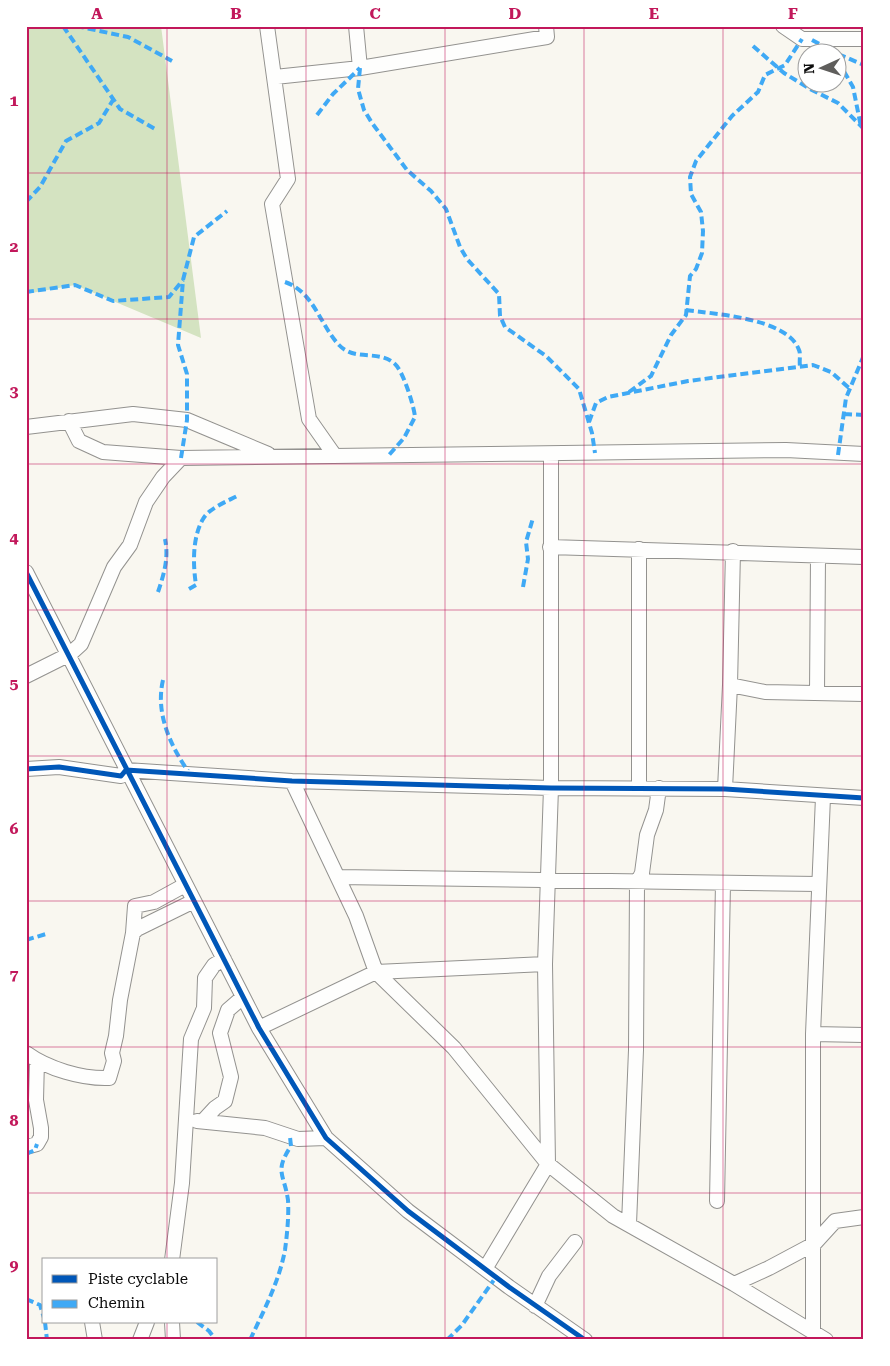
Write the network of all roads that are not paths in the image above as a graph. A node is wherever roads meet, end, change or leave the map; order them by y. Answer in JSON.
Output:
{"nodes":[{"id":1,"x":267,"y":26,"type":"edge"},
{"id":2,"x":356,"y":26,"type":"edge"},
{"id":3,"x":546,"y":26,"type":"edge"},
{"id":4,"x":783,"y":26,"type":"edge"},
{"id":5,"x":864,"y":39,"type":"edge"},
{"id":6,"x":360,"y":68,"type":"junction"},
{"id":7,"x":275,"y":77,"type":"junction"},
{"id":8,"x":68,"y":421,"type":"junction"},
{"id":9,"x":26,"y":427,"type":"edge"},
{"id":10,"x":551,"y":454,"type":"junction"},
{"id":11,"x":864,"y":454,"type":"edge"},
{"id":12,"x":276,"y":456,"type":"junction"},
{"id":13,"x":334,"y":456,"type":"junction"},
{"id":14,"x":181,"y":458,"type":"junction"},
{"id":15,"x":550,"y":547,"type":"junction"},
{"id":16,"x":639,"y":549,"type":"junction"},
{"id":17,"x":733,"y":551,"type":"junction"},
{"id":18,"x":818,"y":557,"type":"junction"},
{"id":19,"x":864,"y":557,"type":"edge"},
{"id":20,"x":26,"y":572,"type":"edge"},
{"id":21,"x":70,"y":654,"type":"junction"},
{"id":22,"x":26,"y":676,"type":"edge"},
{"id":23,"x":730,"y":686,"type":"junction"},
{"id":24,"x":817,"y":693,"type":"junction"},
{"id":25,"x":864,"y":694,"type":"edge"},
{"id":26,"x":26,"y":769,"type":"edge"},
{"id":27,"x":126,"y":770,"type":"junction"},
{"id":28,"x":292,"y":781,"type":"junction"},
{"id":29,"x":551,"y":788,"type":"junction"},
{"id":30,"x":639,"y":788,"type":"junction"},
{"id":31,"x":659,"y":788,"type":"junction"},
{"id":32,"x":725,"y":789,"type":"junction"},
{"id":33,"x":823,"y":796,"type":"junction"},
{"id":34,"x":864,"y":798,"type":"edge"},
{"id":35,"x":338,"y":877,"type":"junction"},
{"id":36,"x":550,"y":881,"type":"junction"},
{"id":37,"x":637,"y":883,"type":"junction"},
{"id":38,"x":723,"y":883,"type":"junction"},
{"id":39,"x":818,"y":884,"type":"junction"},
{"id":40,"x":185,"y":885,"type":"junction"},
{"id":41,"x":194,"y":901,"type":"junction"},
{"id":42,"x":134,"y":934,"type":"junction"},
{"id":43,"x":224,"y":959,"type":"junction"},
{"id":44,"x":545,"y":964,"type":"junction"},
{"id":45,"x":376,"y":972,"type":"junction"},
{"id":46,"x":243,"y":997,"type":"junction"},
{"id":47,"x":259,"y":1028,"type":"junction"},
{"id":48,"x":813,"y":1034,"type":"junction"},
{"id":49,"x":864,"y":1035,"type":"edge"},
{"id":50,"x":31,"y":1056,"type":"edge"},
{"id":51,"x":31,"y":1100,"type":"edge"},
{"id":52,"x":186,"y":1120,"type":"junction"},
{"id":53,"x":203,"y":1122,"type":"junction"},
{"id":54,"x":326,"y":1138,"type":"junction"},
{"id":55,"x":26,"y":1147,"type":"edge"},
{"id":56,"x":548,"y":1164,"type":"junction"},
{"id":57,"x":717,"y":1200,"type":"dead end"},
{"id":58,"x":862,"y":1216,"type":"edge"},
{"id":59,"x":629,"y":1224,"type":"junction"},
{"id":60,"x":575,"y":1242,"type":"dead end"},
{"id":61,"x":814,"y":1244,"type":"junction"},
{"id":62,"x":172,"y":1258,"type":"edge"},
{"id":63,"x":485,"y":1269,"type":"junction"},
{"id":64,"x":734,"y":1284,"type":"junction"},
{"id":65,"x":535,"y":1306,"type":"junction"},
{"id":66,"x":92,"y":1324,"type":"edge"},
{"id":67,"x":146,"y":1324,"type":"edge"},
{"id":68,"x":172,"y":1324,"type":"edge"},
{"id":69,"x":813,"y":1337,"type":"edge"},
{"id":70,"x":95,"y":1340,"type":"edge"},
{"id":71,"x":140,"y":1340,"type":"edge"},
{"id":72,"x":173,"y":1340,"type":"edge"},
{"id":73,"x":585,"y":1340,"type":"edge"},
{"id":74,"x":826,"y":1340,"type":"edge"}],
"edges":[{"from":1,"to":7,"type":"street"},
{"from":2,"to":6,"type":"street"},
{"from":3,"to":6,"type":"street"},
{"from":4,"to":5,"type":"street"},
{"from":6,"to":7,"type":"street"},
{"from":7,"to":13,"type":"street"},
{"from":8,"to":9,"type":"street"},
{"from":8,"to":12,"type":"street"},
{"from":8,"to":14,"type":"street"},
{"from":10,"to":11,"type":"street"},
{"from":10,"to":13,"type":"street"},
{"from":10,"to":15,"type":"street"},
{"from":12,"to":13,"type":"street"},
{"from":12,"to":14,"type":"street"},
{"from":14,"to":21,"type":"street"},
{"from":15,"to":16,"type":"street"},
{"from":15,"to":29,"type":"street"},
{"from":16,"to":17,"type":"street"},
{"from":16,"to":30,"type":"street"},
{"from":17,"to":18,"type":"street"},
{"from":17,"to":23,"type":"street"},
{"from":18,"to":19,"type":"street"},
{"from":18,"to":24,"type":"street"},
{"from":20,"to":21,"type":"street"},
{"from":21,"to":22,"type":"street"},
{"from":21,"to":27,"type":"street"},
{"from":23,"to":24,"type":"street"},
{"from":23,"to":32,"type":"street"},
{"from":24,"to":25,"type":"street"},
{"from":26,"to":27,"type":"street"},
{"from":27,"to":28,"type":"street"},
{"from":27,"to":40,"type":"street"},
{"from":28,"to":29,"type":"street"},
{"from":28,"to":35,"type":"street"},
{"from":29,"to":30,"type":"street"},
{"from":29,"to":36,"type":"street"},
{"from":30,"to":31,"type":"street"},
{"from":31,"to":32,"type":"street"},
{"from":31,"to":37,"type":"street"},
{"from":32,"to":33,"type":"street"},
{"from":33,"to":34,"type":"street"},
{"from":33,"to":39,"type":"street"},
{"from":35,"to":36,"type":"street"},
{"from":35,"to":45,"type":"street"},
{"from":36,"to":37,"type":"street"},
{"from":36,"to":44,"type":"street"},
{"from":37,"to":38,"type":"street"},
{"from":37,"to":59,"type":"street"},
{"from":38,"to":39,"type":"street"},
{"from":38,"to":57,"type":"street"},
{"from":39,"to":48,"type":"street"},
{"from":40,"to":41,"type":"street"},
{"from":40,"to":42,"type":"street"},
{"from":41,"to":42,"type":"street"},
{"from":41,"to":43,"type":"street"},
{"from":42,"to":50,"type":"street"},
{"from":43,"to":46,"type":"street"},
{"from":43,"to":52,"type":"street"},
{"from":44,"to":45,"type":"street"},
{"from":44,"to":56,"type":"street"},
{"from":45,"to":47,"type":"street"},
{"from":45,"to":56,"type":"street"},
{"from":46,"to":47,"type":"street"},
{"from":46,"to":53,"type":"street"},
{"from":47,"to":54,"type":"street"},
{"from":48,"to":49,"type":"street"},
{"from":48,"to":61,"type":"street"},
{"from":50,"to":51,"type":"street"},
{"from":51,"to":55,"type":"street"},
{"from":52,"to":53,"type":"street"},
{"from":52,"to":62,"type":"street"},
{"from":53,"to":54,"type":"street"},
{"from":54,"to":63,"type":"street"},
{"from":56,"to":59,"type":"street"},
{"from":56,"to":63,"type":"street"},
{"from":58,"to":61,"type":"street"},
{"from":59,"to":64,"type":"street"},
{"from":60,"to":65,"type":"street"},
{"from":61,"to":64,"type":"street"},
{"from":61,"to":69,"type":"street"},
{"from":63,"to":65,"type":"street"},
{"from":64,"to":69,"type":"street"},
{"from":65,"to":73,"type":"street"},
{"from":66,"to":70,"type":"street"},
{"from":67,"to":71,"type":"street"},
{"from":68,"to":72,"type":"street"},
{"from":69,"to":74,"type":"street"}]}
